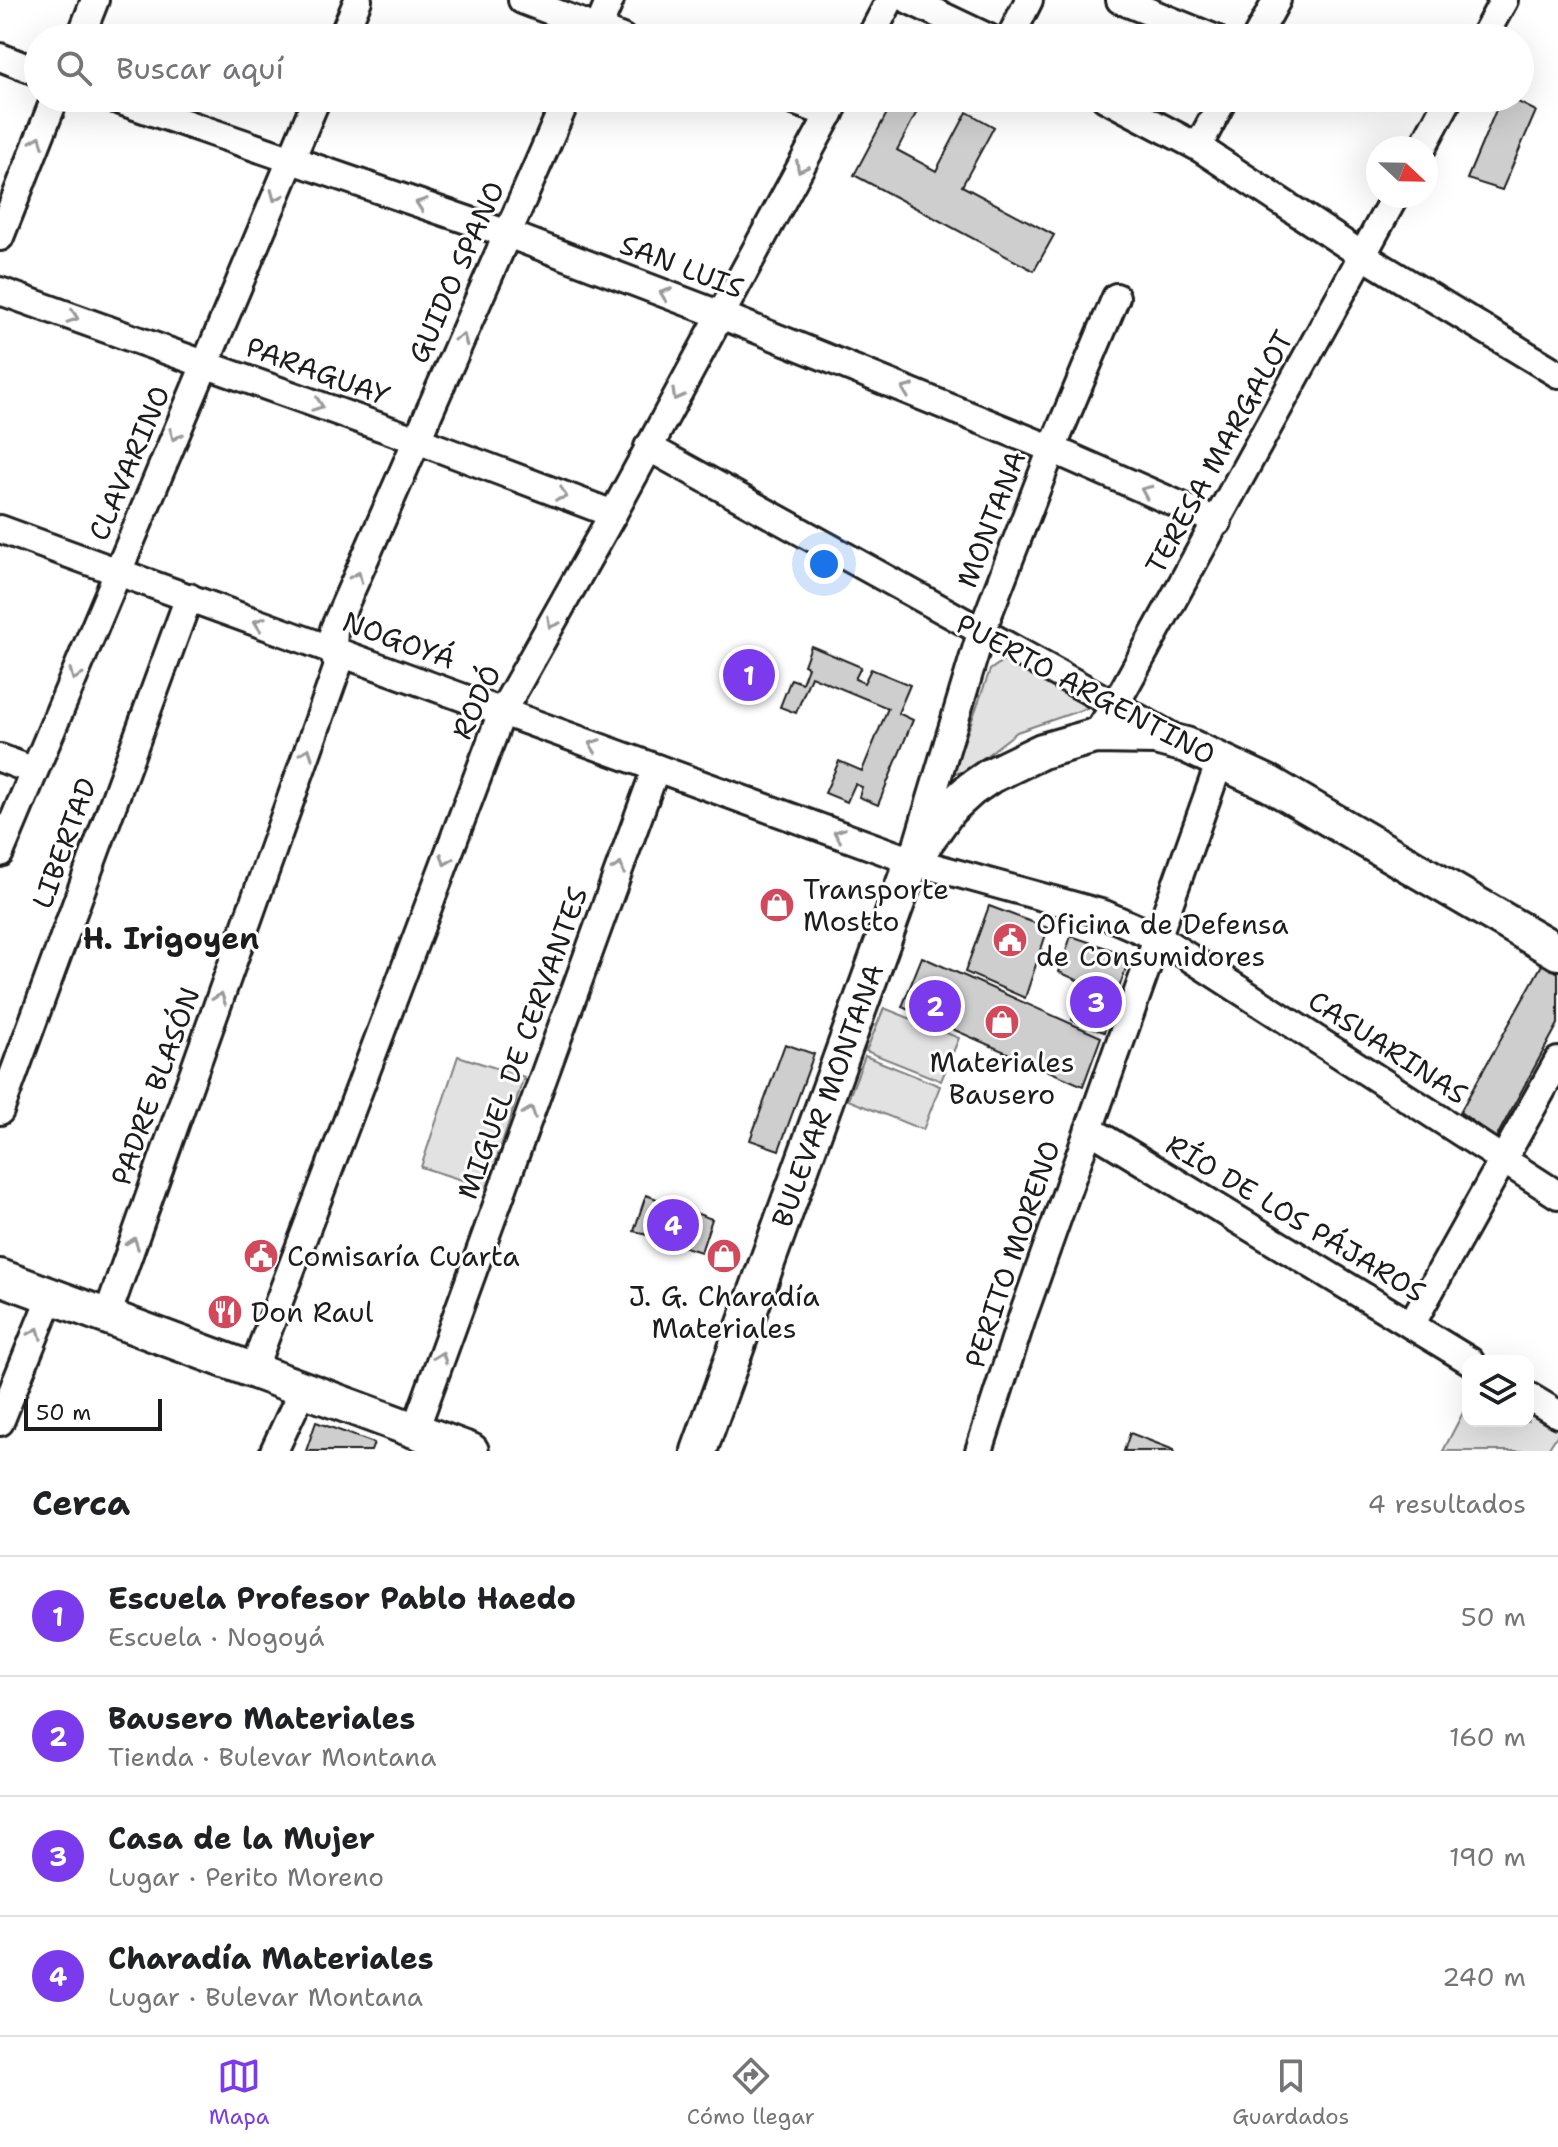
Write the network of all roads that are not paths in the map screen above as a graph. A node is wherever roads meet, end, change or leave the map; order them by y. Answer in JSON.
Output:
{"nodes":[{"id":1,"x":95,"y":0,"type":"edge"},
{"id":2,"x":358,"y":0,"type":"edge"},
{"id":3,"x":522,"y":0,"type":"edge"},
{"id":4,"x":610,"y":0,"type":"edge"},
{"id":5,"x":890,"y":0,"type":"edge"},
{"id":6,"x":909,"y":0,"type":"edge"},
{"id":7,"x":1029,"y":0,"type":"edge"},
{"id":8,"x":1120,"y":0,"type":"edge"},
{"id":9,"x":1277,"y":0,"type":"edge"},
{"id":10,"x":1504,"y":0,"type":"edge"},
{"id":11,"x":86,"y":24,"type":"edge"},
{"id":12,"x":348,"y":24,"type":"edge"},
{"id":13,"x":578,"y":24,"type":"edge"},
{"id":14,"x":606,"y":24,"type":"edge"},
{"id":15,"x":877,"y":24,"type":"edge"},
{"id":16,"x":960,"y":24,"type":"edge"},
{"id":17,"x":1017,"y":24,"type":"edge"},
{"id":18,"x":1179,"y":24,"type":"edge"},
{"id":19,"x":1264,"y":24,"type":"edge"},
{"id":20,"x":1491,"y":24,"type":"edge"},
{"id":21,"x":0,"y":57,"type":"edge"},
{"id":22,"x":24,"y":66,"type":"edge"},
{"id":23,"x":49,"y":112,"type":"edge"},
{"id":24,"x":153,"y":112,"type":"edge"},
{"id":25,"x":311,"y":112,"type":"edge"},
{"id":26,"x":561,"y":112,"type":"edge"},
{"id":27,"x":831,"y":112,"type":"edge"},
{"id":28,"x":1132,"y":112,"type":"edge"},
{"id":29,"x":1217,"y":112,"type":"edge"},
{"id":30,"x":1441,"y":112,"type":"edge"},
{"id":31,"x":1428,"y":136,"type":"edge"},
{"id":32,"x":1198,"y":147,"type":"junction"},
{"id":33,"x":291,"y":159,"type":"junction"},
{"id":34,"x":1388,"y":208,"type":"edge"},
{"id":35,"x":508,"y":234,"type":"junction"},
{"id":36,"x":0,"y":237,"type":"edge"},
{"id":37,"x":1362,"y":255,"type":"junction"},
{"id":38,"x":0,"y":291,"type":"edge"},
{"id":39,"x":1116,"y":297,"type":"dead end"},
{"id":40,"x":721,"y":315,"type":"junction"},
{"id":41,"x":205,"y":364,"type":"junction"},
{"id":42,"x":1558,"y":374,"type":"edge"},
{"id":43,"x":417,"y":440,"type":"junction"},
{"id":44,"x":648,"y":447,"type":"junction"},
{"id":45,"x":1052,"y":449,"type":"junction"},
{"id":46,"x":613,"y":514,"type":"junction"},
{"id":47,"x":1218,"y":522,"type":"junction"},
{"id":48,"x":0,"y":529,"type":"edge"},
{"id":49,"x":118,"y":572,"type":"junction"},
{"id":50,"x":189,"y":597,"type":"junction"},
{"id":51,"x":981,"y":633,"type":"junction"},
{"id":52,"x":333,"y":650,"type":"junction"},
{"id":53,"x":1114,"y":707,"type":"junction"},
{"id":54,"x":502,"y":712,"type":"junction"},
{"id":55,"x":1095,"y":736,"type":"junction"},
{"id":56,"x":1186,"y":745,"type":"junction"},
{"id":57,"x":0,"y":758,"type":"edge"},
{"id":58,"x":1220,"y":761,"type":"junction"},
{"id":59,"x":656,"y":768,"type":"junction"},
{"id":60,"x":34,"y":771,"type":"junction"},
{"id":61,"x":0,"y":853,"type":"edge"},
{"id":62,"x":912,"y":861,"type":"junction"},
{"id":63,"x":1523,"y":933,"type":"junction"},
{"id":64,"x":1558,"y":933,"type":"edge"},
{"id":65,"x":1159,"y":938,"type":"junction"},
{"id":66,"x":1558,"y":952,"type":"edge"},
{"id":67,"x":1558,"y":1061,"type":"edge"},
{"id":68,"x":0,"y":1111,"type":"edge"},
{"id":69,"x":1089,"y":1129,"type":"junction"},
{"id":70,"x":1503,"y":1160,"type":"junction"},
{"id":71,"x":1558,"y":1195,"type":"edge"},
{"id":72,"x":0,"y":1277,"type":"edge"},
{"id":73,"x":51,"y":1296,"type":"junction"},
{"id":74,"x":107,"y":1316,"type":"junction"},
{"id":75,"x":1411,"y":1325,"type":"junction"},
{"id":76,"x":1462,"y":1356,"type":"edge"},
{"id":77,"x":253,"y":1370,"type":"junction"},
{"id":78,"x":303,"y":1389,"type":"junction"},
{"id":79,"x":1534,"y":1400,"type":"edge"},
{"id":80,"x":1558,"y":1414,"type":"edge"},
{"id":81,"x":0,"y":1422,"type":"edge"},
{"id":82,"x":415,"y":1430,"type":"junction"},
{"id":83,"x":461,"y":1449,"type":"edge"},
{"id":84,"x":274,"y":1451,"type":"edge"},
{"id":85,"x":699,"y":1451,"type":"edge"},
{"id":86,"x":979,"y":1451,"type":"edge"}],
"edges":[{"from":1,"to":11,"type":"street"},
{"from":2,"to":12,"type":"street"},
{"from":3,"to":13,"type":"street"},
{"from":4,"to":14,"type":"street"},
{"from":5,"to":15,"type":"street"},
{"from":6,"to":16,"type":"street"},
{"from":7,"to":17,"type":"street"},
{"from":8,"to":18,"type":"street"},
{"from":9,"to":19,"type":"street"},
{"from":10,"to":20,"type":"street"},
{"from":21,"to":22,"type":"street"},
{"from":36,"to":23,"type":"street","one_way":true},
{"from":24,"to":33,"type":"street","name":"SAN LUIS"},
{"from":25,"to":33,"type":"street","name":"CLAVARINO"},
{"from":26,"to":35,"type":"street","name":"GUIDO SPANO"},
{"from":27,"to":40,"type":"street","name":"RODÓ","one_way":true},
{"from":28,"to":32,"type":"street"},
{"from":29,"to":32,"type":"street"},
{"from":30,"to":31,"type":"street"},
{"from":32,"to":37,"type":"street"},
{"from":35,"to":33,"type":"street","name":"SAN LUIS","one_way":true},
{"from":33,"to":41,"type":"street","name":"CLAVARINO","one_way":true},
{"from":34,"to":37,"type":"street","name":"TERESA MARGALOT"},
{"from":40,"to":35,"type":"street","name":"SAN LUIS","one_way":true},
{"from":43,"to":35,"type":"street","name":"GUIDO SPANO","one_way":true},
{"from":37,"to":42,"type":"street"},
{"from":37,"to":47,"type":"street","name":"TERESA MARGALOT"},
{"from":38,"to":41,"type":"street","name":"PARAGUAY","one_way":true},
{"from":39,"to":45,"type":"street","name":"MONTANA"},
{"from":40,"to":44,"type":"street","name":"RODÓ","one_way":true},
{"from":45,"to":40,"type":"street","name":"SAN LUIS","one_way":true},
{"from":41,"to":43,"type":"street","name":"PARAGUAY","one_way":true},
{"from":41,"to":49,"type":"street","name":"CLAVARINO","one_way":true},
{"from":43,"to":46,"type":"street","name":"PARAGUAY","one_way":true},
{"from":52,"to":43,"type":"street","name":"GUIDO SPANO","one_way":true},
{"from":44,"to":46,"type":"street","name":"RODÓ"},
{"from":44,"to":51,"type":"street","name":"PUERTO ARGENTINO"},
{"from":47,"to":45,"type":"street","name":"SAN LUIS","one_way":true},
{"from":45,"to":51,"type":"street","name":"MONTANA"},
{"from":46,"to":54,"type":"street","name":"RODÓ","one_way":true},
{"from":47,"to":53,"type":"street","name":"TERESA MARGALOT"},
{"from":48,"to":49,"type":"street","name":"NOGOYÁ"},
{"from":49,"to":50,"type":"street","name":"NOGOYÁ"},
{"from":49,"to":60,"type":"street","name":"CLAVARINO","one_way":true},
{"from":52,"to":50,"type":"street","name":"NOGOYÁ","one_way":true},
{"from":50,"to":68,"type":"street","name":"LIBERTAD"},
{"from":51,"to":53,"type":"street","name":"PUERTO ARGENTINO"},
{"from":51,"to":62,"type":"street","name":"MONTANA"},
{"from":52,"to":54,"type":"street","name":"NOGOYÁ"},
{"from":74,"to":52,"type":"street","name":"PADRE BLASÓN","one_way":true},
{"from":53,"to":55,"type":"street","name":"TERESA MARGALOT"},
{"from":53,"to":56,"type":"street","name":"PUERTO ARGENTINO"},
{"from":59,"to":54,"type":"street","name":"NOGOYÁ","one_way":true},
{"from":54,"to":77,"type":"street","name":"RODÓ","one_way":true},
{"from":55,"to":56,"type":"main road","name":"BULEVAR MONTANA"},
{"from":55,"to":62,"type":"main road","name":"BULEVAR MONTANA"},
{"from":56,"to":58,"type":"main road","name":"PUERTO ARGENTINO"},
{"from":57,"to":60,"type":"street"},
{"from":58,"to":63,"type":"main road","name":"PUERTO ARGENTINO"},
{"from":58,"to":65,"type":"street","name":"PERITO MORENO"},
{"from":62,"to":59,"type":"street","name":"NOGOYÁ","one_way":true},
{"from":82,"to":59,"type":"street","name":"MIGUEL DE CERVANTES","one_way":true},
{"from":60,"to":61,"type":"street","name":"CLAVARINO"},
{"from":62,"to":65,"type":"street","name":"CASUARINAS"},
{"from":62,"to":85,"type":"main road","name":"BULEVAR MONTANA"},
{"from":63,"to":64,"type":"main road"},
{"from":63,"to":66,"type":"main road","name":"PUERTO ARGENTINO"},
{"from":65,"to":69,"type":"street","name":"PERITO MORENO"},
{"from":65,"to":70,"type":"street","name":"CASUARINAS"},
{"from":67,"to":70,"type":"street"},
{"from":69,"to":75,"type":"street","name":"RÍO DE LOS PÁJAROS"},
{"from":69,"to":86,"type":"street","name":"PERITO MORENO"},
{"from":70,"to":71,"type":"street","name":"CASUARINAS"},
{"from":70,"to":75,"type":"street"},
{"from":72,"to":73,"type":"main road"},
{"from":73,"to":74,"type":"main road"},
{"from":81,"to":73,"type":"street","one_way":true},
{"from":74,"to":77,"type":"main road"},
{"from":75,"to":76,"type":"street","name":"RÍO DE LOS PÁJAROS"},
{"from":77,"to":78,"type":"main road"},
{"from":78,"to":82,"type":"main road"},
{"from":78,"to":84,"type":"street"},
{"from":79,"to":80,"type":"street"},
{"from":82,"to":83,"type":"main road"}]}
